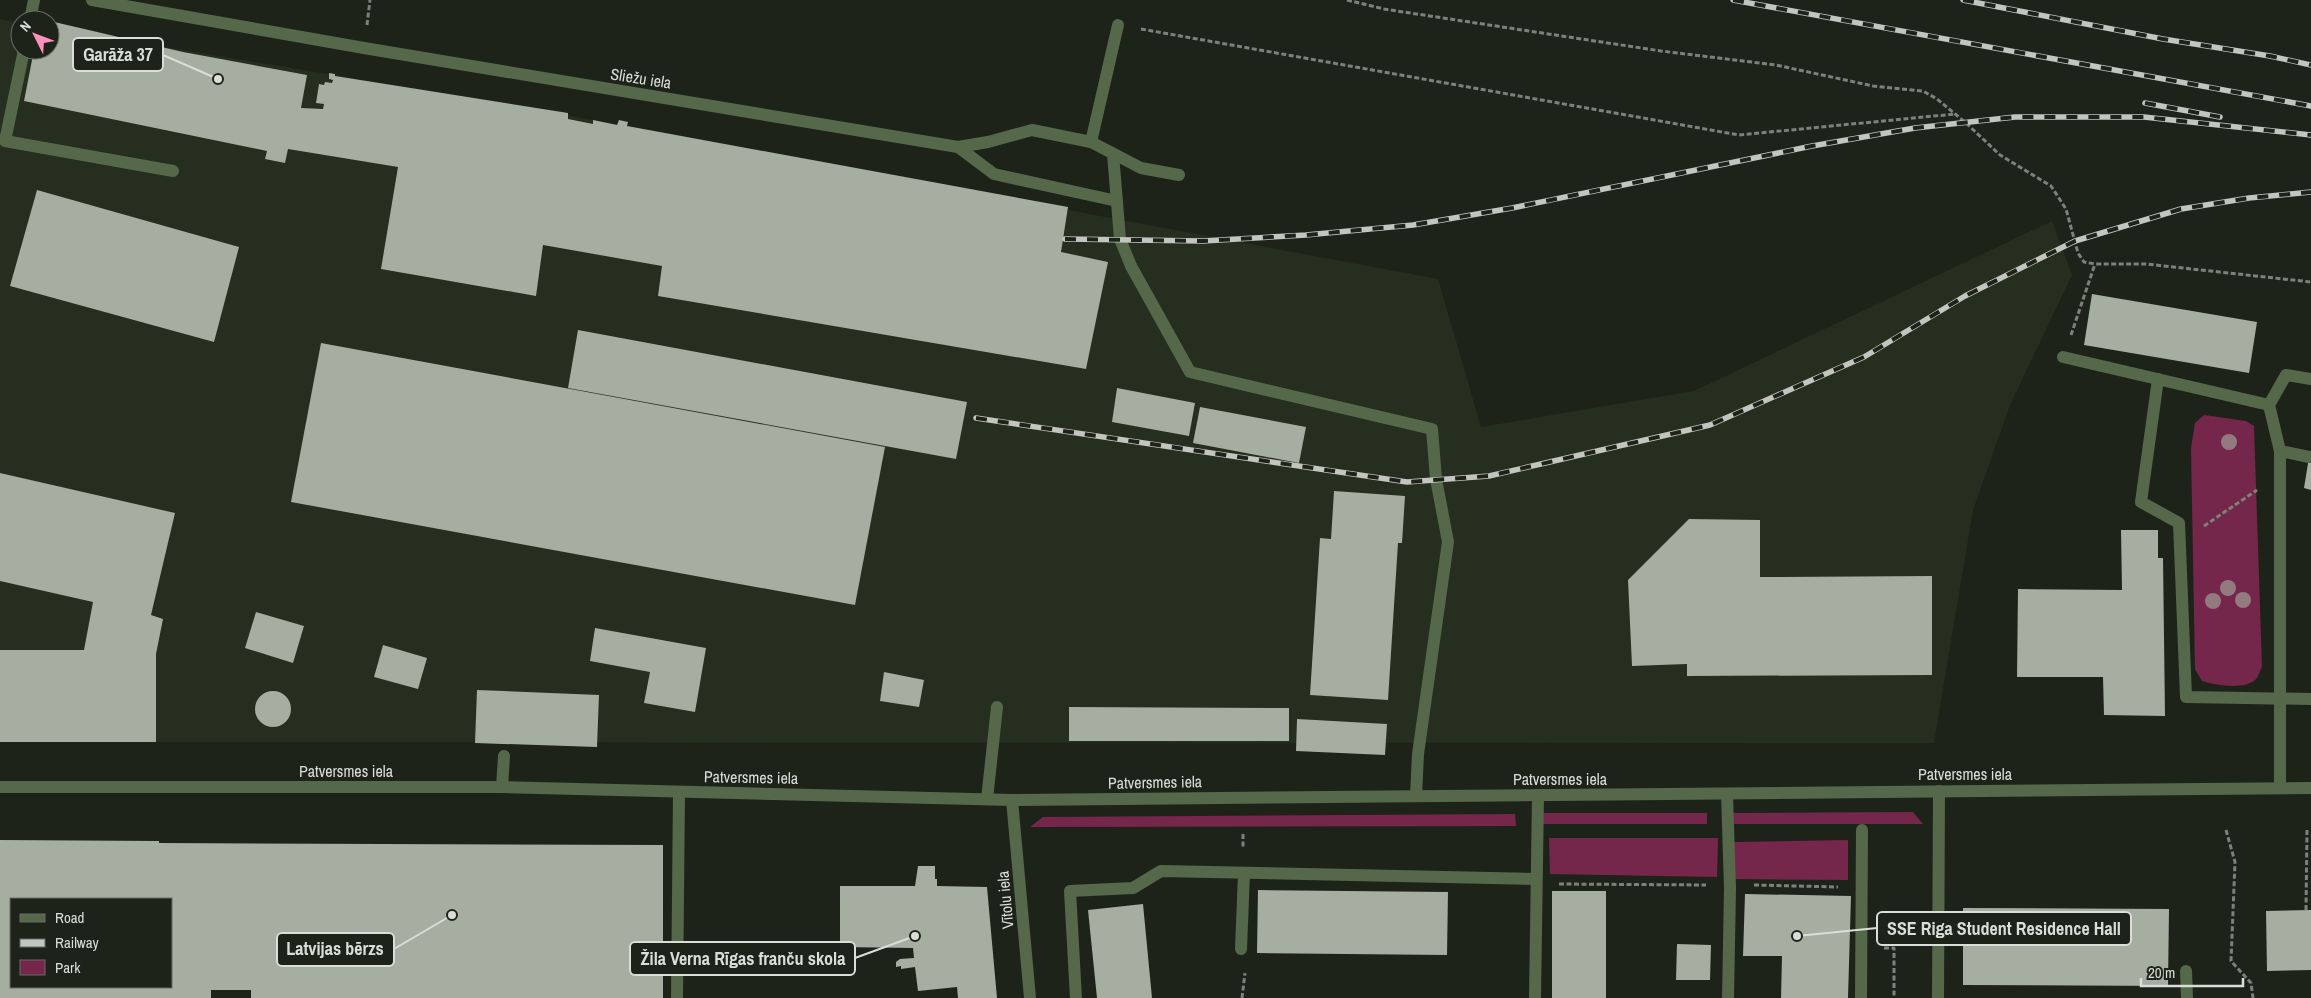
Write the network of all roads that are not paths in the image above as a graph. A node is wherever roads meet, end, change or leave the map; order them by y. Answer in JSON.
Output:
{"nodes":[{"id":1,"x":92,"y":0,"type":"edge"},
{"id":2,"x":1118,"y":25,"type":"road end"},
{"id":3,"x":22,"y":60,"type":"edge"},
{"id":4,"x":3,"y":141,"type":"edge"},
{"id":5,"x":1091,"y":142,"type":"junction"},
{"id":6,"x":958,"y":147,"type":"junction"},
{"id":7,"x":1113,"y":154,"type":"junction"},
{"id":8,"x":173,"y":171,"type":"dead end"},
{"id":9,"x":1179,"y":175,"type":"dead end"},
{"id":10,"x":1117,"y":200,"type":"junction"},
{"id":11,"x":2063,"y":357,"type":"road end"},
{"id":12,"x":2158,"y":379,"type":"junction"},
{"id":13,"x":2311,"y":379,"type":"edge"},
{"id":14,"x":2269,"y":404,"type":"junction"},
{"id":15,"x":2280,"y":450,"type":"junction"},
{"id":16,"x":2309,"y":457,"type":"dead end"},
{"id":17,"x":2280,"y":698,"type":"junction"},
{"id":18,"x":2311,"y":699,"type":"edge"},
{"id":19,"x":996,"y":707,"type":"dead end"},
{"id":20,"x":504,"y":756,"type":"dead end"},
{"id":21,"x":0,"y":787,"type":"edge"},
{"id":22,"x":502,"y":787,"type":"junction"},
{"id":23,"x":2280,"y":788,"type":"junction"},
{"id":24,"x":2311,"y":788,"type":"edge"},
{"id":25,"x":1939,"y":791,"type":"junction"},
{"id":26,"x":679,"y":792,"type":"junction"},
{"id":27,"x":1727,"y":794,"type":"junction"},
{"id":28,"x":1538,"y":795,"type":"junction"},
{"id":29,"x":1416,"y":796,"type":"junction"},
{"id":30,"x":987,"y":799,"type":"junction"},
{"id":31,"x":1012,"y":800,"type":"junction"},
{"id":32,"x":1862,"y":830,"type":"dead end"},
{"id":33,"x":1244,"y":872,"type":"junction"},
{"id":34,"x":1536,"y":881,"type":"junction"},
{"id":35,"x":1241,"y":949,"type":"dead end"},
{"id":36,"x":2186,"y":972,"type":"dead end"},
{"id":37,"x":677,"y":998,"type":"edge"},
{"id":38,"x":1030,"y":998,"type":"edge"},
{"id":39,"x":1076,"y":998,"type":"edge"},
{"id":40,"x":1535,"y":998,"type":"edge"},
{"id":41,"x":1728,"y":998,"type":"edge"},
{"id":42,"x":1861,"y":998,"type":"edge"},
{"id":43,"x":1938,"y":998,"type":"edge"},
{"id":44,"x":2187,"y":998,"type":"edge"}],
"edges":[{"from":1,"to":6,"type":"street","name":"Sliežu iela"},
{"from":2,"to":5,"type":"street"},
{"from":3,"to":4,"type":"street"},
{"from":4,"to":8,"type":"street"},
{"from":5,"to":6,"type":"street","name":"Sliežu iela"},
{"from":5,"to":7,"type":"street","name":"Sliežu iela"},
{"from":6,"to":10,"type":"street"},
{"from":7,"to":9,"type":"street","name":"Sliežu iela"},
{"from":7,"to":10,"type":"street"},
{"from":10,"to":29,"type":"street"},
{"from":11,"to":12,"type":"street"},
{"from":12,"to":14,"type":"street"},
{"from":12,"to":17,"type":"street"},
{"from":13,"to":14,"type":"street"},
{"from":14,"to":15,"type":"street"},
{"from":15,"to":16,"type":"street"},
{"from":15,"to":17,"type":"street"},
{"from":17,"to":18,"type":"street"},
{"from":17,"to":23,"type":"street"},
{"from":19,"to":30,"type":"street"},
{"from":20,"to":22,"type":"street"},
{"from":21,"to":22,"type":"street","name":"Patversmes iela"},
{"from":22,"to":26,"type":"street","name":"Patversmes iela"},
{"from":23,"to":24,"type":"street","name":"Patversmes iela"},
{"from":23,"to":25,"type":"street","name":"Patversmes iela"},
{"from":25,"to":27,"type":"street","name":"Patversmes iela"},
{"from":25,"to":43,"type":"street"},
{"from":26,"to":30,"type":"street","name":"Patversmes iela"},
{"from":26,"to":37,"type":"street"},
{"from":27,"to":28,"type":"street","name":"Patversmes iela"},
{"from":27,"to":41,"type":"street"},
{"from":28,"to":29,"type":"street","name":"Patversmes iela"},
{"from":28,"to":34,"type":"street"},
{"from":29,"to":31,"type":"street","name":"Patversmes iela"},
{"from":30,"to":31,"type":"street","name":"Patversmes iela"},
{"from":31,"to":38,"type":"street","name":"Vītolu iela"},
{"from":32,"to":42,"type":"street"},
{"from":33,"to":34,"type":"street"},
{"from":33,"to":35,"type":"street"},
{"from":33,"to":39,"type":"street"},
{"from":34,"to":40,"type":"street"},
{"from":36,"to":44,"type":"street"}]}
